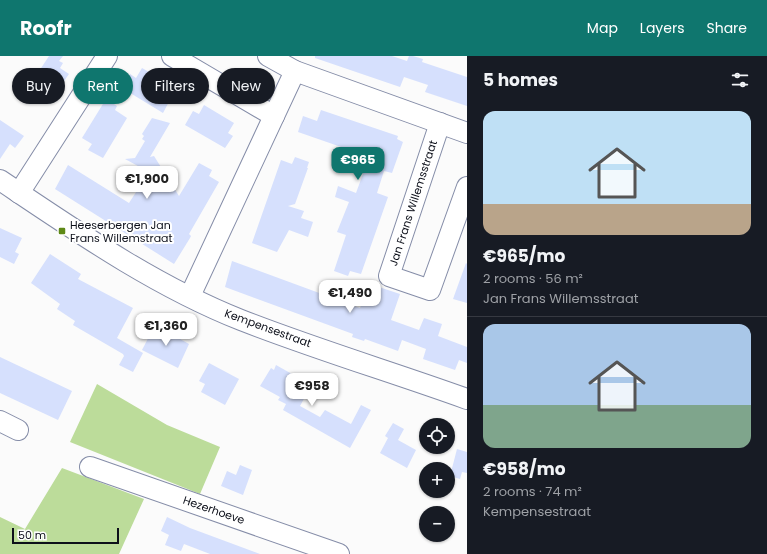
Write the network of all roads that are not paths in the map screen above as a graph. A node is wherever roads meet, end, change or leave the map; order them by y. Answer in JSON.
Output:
{"nodes":[{"id":1,"x":107,"y":56,"type":"edge"},
{"id":2,"x":172,"y":56,"type":"edge"},
{"id":3,"x":268,"y":56,"type":"edge"},
{"id":4,"x":295,"y":71,"type":"junction"},
{"id":5,"x":274,"y":116,"type":"junction"},
{"id":6,"x":440,"y":123,"type":"junction"},
{"id":7,"x":467,"y":133,"type":"edge"},
{"id":8,"x":0,"y":180,"type":"edge"},
{"id":9,"x":467,"y":188,"type":"edge"},
{"id":10,"x":19,"y":193,"type":"junction"},
{"id":11,"x":190,"y":296,"type":"junction"},
{"id":12,"x":467,"y":399,"type":"edge"},
{"id":13,"x":0,"y":421,"type":"edge"},
{"id":14,"x":18,"y":430,"type":"dead end"},
{"id":15,"x":90,"y":467,"type":"dead end"},
{"id":16,"x":339,"y":554,"type":"edge"}],
"edges":[{"from":1,"to":10,"type":"street"},
{"from":2,"to":5,"type":"street"},
{"from":3,"to":4,"type":"street"},
{"from":4,"to":5,"type":"street"},
{"from":4,"to":6,"type":"street"},
{"from":5,"to":11,"type":"street"},
{"from":6,"to":7,"type":"street"},
{"from":6,"to":9,"type":"street","name":"Jan Frans Willemsstraat"},
{"from":8,"to":10,"type":"street","name":"Kempensestraat"},
{"from":10,"to":11,"type":"street","name":"Kempensestraat"},
{"from":11,"to":12,"type":"street","name":"Kempensestraat"},
{"from":13,"to":14,"type":"street"},
{"from":15,"to":16,"type":"street","name":"Hezerhoeve"}]}
